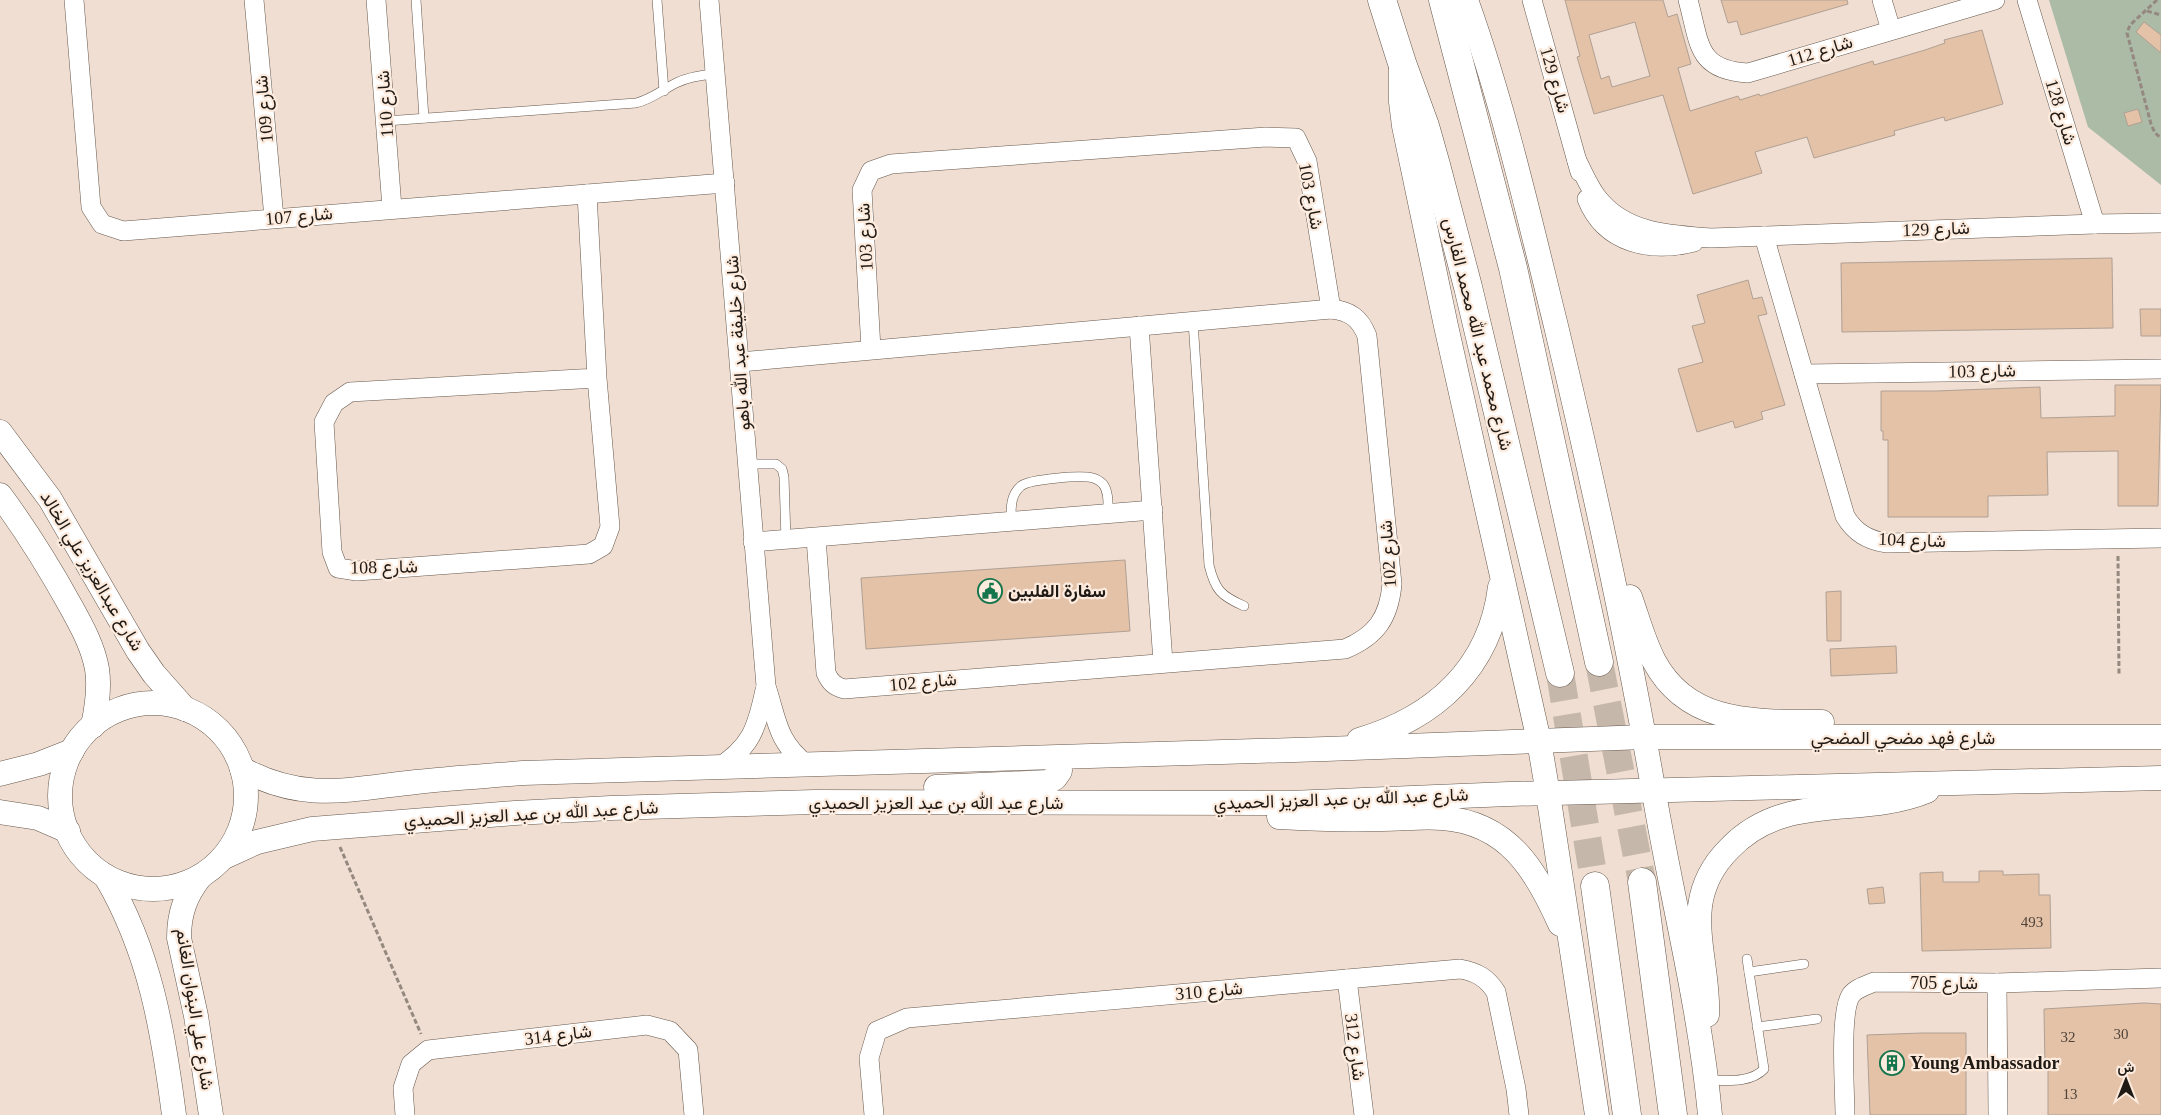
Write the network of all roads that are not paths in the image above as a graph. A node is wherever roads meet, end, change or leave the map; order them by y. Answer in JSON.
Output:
{"nodes":[{"id":1,"x":74,"y":0,"type":"edge"},
{"id":2,"x":254,"y":0,"type":"edge"},
{"id":3,"x":376,"y":0,"type":"edge"},
{"id":4,"x":416,"y":0,"type":"edge"},
{"id":5,"x":658,"y":0,"type":"edge"},
{"id":6,"x":709,"y":0,"type":"edge"},
{"id":7,"x":1382,"y":0,"type":"edge"},
{"id":8,"x":1444,"y":0,"type":"edge"},
{"id":9,"x":1466,"y":0,"type":"edge"},
{"id":10,"x":1532,"y":0,"type":"edge"},
{"id":11,"x":1688,"y":0,"type":"edge"},
{"id":12,"x":1882,"y":0,"type":"edge"},
{"id":13,"x":1995,"y":0,"type":"edge"},
{"id":14,"x":2027,"y":0,"type":"edge"},
{"id":15,"x":1891,"y":30,"type":"junction"},
{"id":16,"x":1402,"y":63,"type":"junction"},
{"id":17,"x":715,"y":74,"type":"junction"},
{"id":18,"x":664,"y":91,"type":"junction"},
{"id":19,"x":424,"y":118,"type":"junction"},
{"id":20,"x":386,"y":121,"type":"junction"},
{"id":21,"x":725,"y":183,"type":"junction"},
{"id":22,"x":586,"y":194,"type":"junction"},
{"id":23,"x":392,"y":208,"type":"junction"},
{"id":24,"x":274,"y":218,"type":"junction"},
{"id":25,"x":2161,"y":223,"type":"edge"},
{"id":26,"x":2095,"y":224,"type":"junction"},
{"id":27,"x":1764,"y":236,"type":"junction"},
{"id":28,"x":1331,"y":309,"type":"junction"},
{"id":29,"x":1192,"y":321,"type":"junction"},
{"id":30,"x":1139,"y":326,"type":"junction"},
{"id":31,"x":871,"y":349,"type":"junction"},
{"id":32,"x":740,"y":362,"type":"junction"},
{"id":33,"x":2161,"y":369,"type":"edge"},
{"id":34,"x":1804,"y":374,"type":"junction"},
{"id":35,"x":598,"y":378,"type":"junction"},
{"id":36,"x":0,"y":432,"type":"edge"},
{"id":37,"x":747,"y":464,"type":"junction"},
{"id":38,"x":0,"y":495,"type":"edge"},
{"id":39,"x":1152,"y":510,"type":"junction"},
{"id":40,"x":1108,"y":514,"type":"junction"},
{"id":41,"x":1011,"y":522,"type":"junction"},
{"id":42,"x":1602,"y":526,"type":"junction"},
{"id":43,"x":816,"y":538,"type":"junction"},
{"id":44,"x":2161,"y":538,"type":"edge"},
{"id":45,"x":786,"y":540,"type":"junction"},
{"id":46,"x":754,"y":542,"type":"junction"},
{"id":47,"x":1501,"y":578,"type":"junction"},
{"id":48,"x":1244,"y":606,"type":"dead end"},
{"id":49,"x":1163,"y":662,"type":"junction"},
{"id":50,"x":1599,"y":662,"type":"tunnel mouth"},
{"id":51,"x":1560,"y":673,"type":"tunnel mouth"},
{"id":52,"x":766,"y":686,"type":"junction"},
{"id":53,"x":185,"y":709,"type":"junction"},
{"id":54,"x":93,"y":726,"type":"junction"},
{"id":55,"x":1645,"y":737,"type":"junction"},
{"id":56,"x":2161,"y":737,"type":"edge"},
{"id":57,"x":2026,"y":738,"type":"junction"},
{"id":58,"x":1538,"y":741,"type":"junction"},
{"id":59,"x":1326,"y":749,"type":"junction"},
{"id":60,"x":72,"y":751,"type":"junction"},
{"id":61,"x":1059,"y":758,"type":"junction"},
{"id":62,"x":807,"y":765,"type":"junction"},
{"id":63,"x":242,"y":769,"type":"junction"},
{"id":64,"x":716,"y":769,"type":"junction"},
{"id":65,"x":0,"y":774,"type":"edge"},
{"id":66,"x":2161,"y":778,"type":"edge"},
{"id":67,"x":1946,"y":783,"type":"junction"},
{"id":68,"x":1653,"y":791,"type":"junction"},
{"id":69,"x":1548,"y":794,"type":"junction"},
{"id":70,"x":815,"y":802,"type":"junction"},
{"id":71,"x":1181,"y":803,"type":"junction"},
{"id":72,"x":0,"y":812,"type":"edge"},
{"id":73,"x":68,"y":831,"type":"junction"},
{"id":74,"x":224,"y":857,"type":"junction"},
{"id":75,"x":106,"y":877,"type":"junction"},
{"id":76,"x":200,"y":877,"type":"junction"},
{"id":77,"x":1642,"y":882,"type":"tunnel mouth"},
{"id":78,"x":1595,"y":886,"type":"tunnel mouth"},
{"id":79,"x":1572,"y":950,"type":"junction"},
{"id":80,"x":1747,"y":959,"type":"dead end"},
{"id":81,"x":1804,"y":964,"type":"dead end"},
{"id":82,"x":1749,"y":972,"type":"junction"},
{"id":83,"x":2161,"y":978,"type":"edge"},
{"id":84,"x":1347,"y":979,"type":"junction"},
{"id":85,"x":1997,"y":983,"type":"junction"},
{"id":86,"x":1817,"y":1020,"type":"dead end"},
{"id":87,"x":1757,"y":1027,"type":"junction"},
{"id":88,"x":1703,"y":1052,"type":"junction"},
{"id":89,"x":1706,"y":1080,"type":"junction"},
{"id":90,"x":174,"y":1115,"type":"edge"},
{"id":91,"x":211,"y":1115,"type":"edge"},
{"id":92,"x":404,"y":1115,"type":"edge"},
{"id":93,"x":694,"y":1115,"type":"edge"},
{"id":94,"x":874,"y":1115,"type":"edge"},
{"id":95,"x":1364,"y":1115,"type":"edge"},
{"id":96,"x":1519,"y":1115,"type":"edge"},
{"id":97,"x":1597,"y":1115,"type":"edge"},
{"id":98,"x":1627,"y":1115,"type":"edge"},
{"id":99,"x":1674,"y":1115,"type":"edge"},
{"id":100,"x":1710,"y":1115,"type":"edge"},
{"id":101,"x":1846,"y":1115,"type":"edge"},
{"id":102,"x":1998,"y":1115,"type":"edge"}],
"edges":[{"from":1,"to":24,"type":"street","name":"شارع 107"},
{"from":2,"to":24,"type":"street","name":"شارع 109"},
{"from":3,"to":20,"type":"street","name":"شارع 110"},
{"from":4,"to":19,"type":"lane"},
{"from":5,"to":18,"type":"lane"},
{"from":6,"to":17,"type":"street","name":"شارع خليفة عبد الله باهو"},
{"from":7,"to":16,"type":"main road","name":"شارع محمد عبد الله محمد الفارس"},
{"from":8,"to":50,"type":"main road"},
{"from":9,"to":42,"type":"street"},
{"from":10,"to":27,"type":"street","name":"شارع 129"},
{"from":11,"to":15,"type":"street","name":"شارع 112"},
{"from":12,"to":15,"type":"street"},
{"from":13,"to":15,"type":"street","name":"شارع 112"},
{"from":14,"to":26,"type":"street","name":"شارع 128"},
{"from":16,"to":47,"type":"street"},
{"from":16,"to":51,"type":"main road","name":"شارع محمد عبد الله محمد الفارس"},
{"from":17,"to":18,"type":"lane"},
{"from":17,"to":21,"type":"street","name":"شارع خليفة عبد الله باهو"},
{"from":18,"to":19,"type":"lane"},
{"from":19,"to":20,"type":"lane"},
{"from":20,"to":23,"type":"street","name":"شارع 110"},
{"from":21,"to":22,"type":"street","name":"شارع 107"},
{"from":21,"to":32,"type":"street","name":"شارع خليفة عبد الله باهو"},
{"from":22,"to":23,"type":"street","name":"شارع 107"},
{"from":22,"to":35,"type":"street","name":"شارع 108"},
{"from":23,"to":24,"type":"street","name":"شارع 107"},
{"from":25,"to":26,"type":"street","name":"شارع 129"},
{"from":26,"to":27,"type":"street","name":"شارع 129"},
{"from":27,"to":34,"type":"street","name":"شارع 104"},
{"from":28,"to":29,"type":"street"},
{"from":28,"to":31,"type":"street","name":"شارع 103"},
{"from":28,"to":49,"type":"street","name":"شارع 102"},
{"from":29,"to":30,"type":"street"},
{"from":29,"to":48,"type":"lane"},
{"from":30,"to":31,"type":"street"},
{"from":30,"to":39,"type":"street"},
{"from":31,"to":32,"type":"street"},
{"from":32,"to":37,"type":"street","name":"شارع خليفة عبد الله باهو"},
{"from":33,"to":34,"type":"street","name":"شارع 103"},
{"from":34,"to":44,"type":"street","name":"شارع 104"},
{"from":35,"to":35,"type":"street","name":"شارع 108"},
{"from":36,"to":53,"type":"street","name":"شارع عبدالعزيز علي الخالد"},
{"from":37,"to":45,"type":"lane"},
{"from":37,"to":46,"type":"street","name":"شارع خليفة عبد الله باهو"},
{"from":38,"to":54,"type":"street","name":"شارع عبدالعزيز علي الخالد"},
{"from":39,"to":40,"type":"street"},
{"from":39,"to":49,"type":"street"},
{"from":40,"to":41,"type":"street"},
{"from":40,"to":41,"type":"lane"},
{"from":41,"to":43,"type":"street"},
{"from":42,"to":55,"type":"street"},
{"from":42,"to":57,"type":"street"},
{"from":43,"to":45,"type":"street"},
{"from":43,"to":49,"type":"street","name":"شارع 102"},
{"from":45,"to":46,"type":"street"},
{"from":46,"to":52,"type":"street","name":"شارع خليفة عبد الله باهو"},
{"from":47,"to":58,"type":"street"},
{"from":47,"to":59,"type":"street"},
{"from":52,"to":62,"type":"street","name":"شارع خليفة عبد الله باهو"},
{"from":52,"to":64,"type":"street","name":"شارع خليفة عبد الله باهو"},
{"from":53,"to":54,"type":"street"},
{"from":53,"to":63,"type":"street"},
{"from":54,"to":60,"type":"street"},
{"from":55,"to":57,"type":"street","name":"شارع فهد مضحي المضحي"},
{"from":55,"to":58,"type":"street"},
{"from":55,"to":68,"type":"street"},
{"from":56,"to":57,"type":"street","name":"شارع فهد مضحي المضحي"},
{"from":58,"to":59,"type":"street"},
{"from":58,"to":69,"type":"street"},
{"from":59,"to":61,"type":"street"},
{"from":60,"to":65,"type":"street"},
{"from":60,"to":73,"type":"street"},
{"from":61,"to":62,"type":"street"},
{"from":61,"to":70,"type":"street"},
{"from":62,"to":64,"type":"street"},
{"from":63,"to":64,"type":"street"},
{"from":63,"to":74,"type":"street"},
{"from":66,"to":67,"type":"street"},
{"from":67,"to":68,"type":"street"},
{"from":67,"to":88,"type":"street"},
{"from":68,"to":69,"type":"street","name":"شارع عبد الله بن عبد العزيز الحميدي"},
{"from":68,"to":88,"type":"street"},
{"from":69,"to":71,"type":"street","name":"شارع عبد الله بن عبد العزيز الحميدي"},
{"from":69,"to":79,"type":"street"},
{"from":70,"to":71,"type":"street","name":"شارع عبد الله بن عبد العزيز الحميدي"},
{"from":70,"to":74,"type":"street","name":"شارع عبد الله بن عبد العزيز الحميدي"},
{"from":71,"to":79,"type":"street"},
{"from":72,"to":73,"type":"street"},
{"from":73,"to":75,"type":"street"},
{"from":74,"to":76,"type":"street"},
{"from":75,"to":76,"type":"street"},
{"from":75,"to":90,"type":"street","name":"شارع علي البنوان الغانم"},
{"from":76,"to":91,"type":"street","name":"شارع علي البنوان الغانم"},
{"from":77,"to":99,"type":"main road"},
{"from":78,"to":98,"type":"main road"},
{"from":79,"to":97,"type":"street"},
{"from":80,"to":82,"type":"lane"},
{"from":81,"to":82,"type":"lane"},
{"from":82,"to":87,"type":"lane"},
{"from":83,"to":85,"type":"street","name":"شارع 705"},
{"from":84,"to":94,"type":"street","name":"شارع 310"},
{"from":84,"to":95,"type":"street","name":"شارع 312"},
{"from":84,"to":96,"type":"street","name":"شارع 310"},
{"from":85,"to":101,"type":"street","name":"شارع 705"},
{"from":85,"to":102,"type":"street"},
{"from":86,"to":87,"type":"lane"},
{"from":87,"to":89,"type":"lane"},
{"from":88,"to":89,"type":"street"},
{"from":89,"to":100,"type":"street"},
{"from":92,"to":93,"type":"street","name":"شارع 314"}]}
